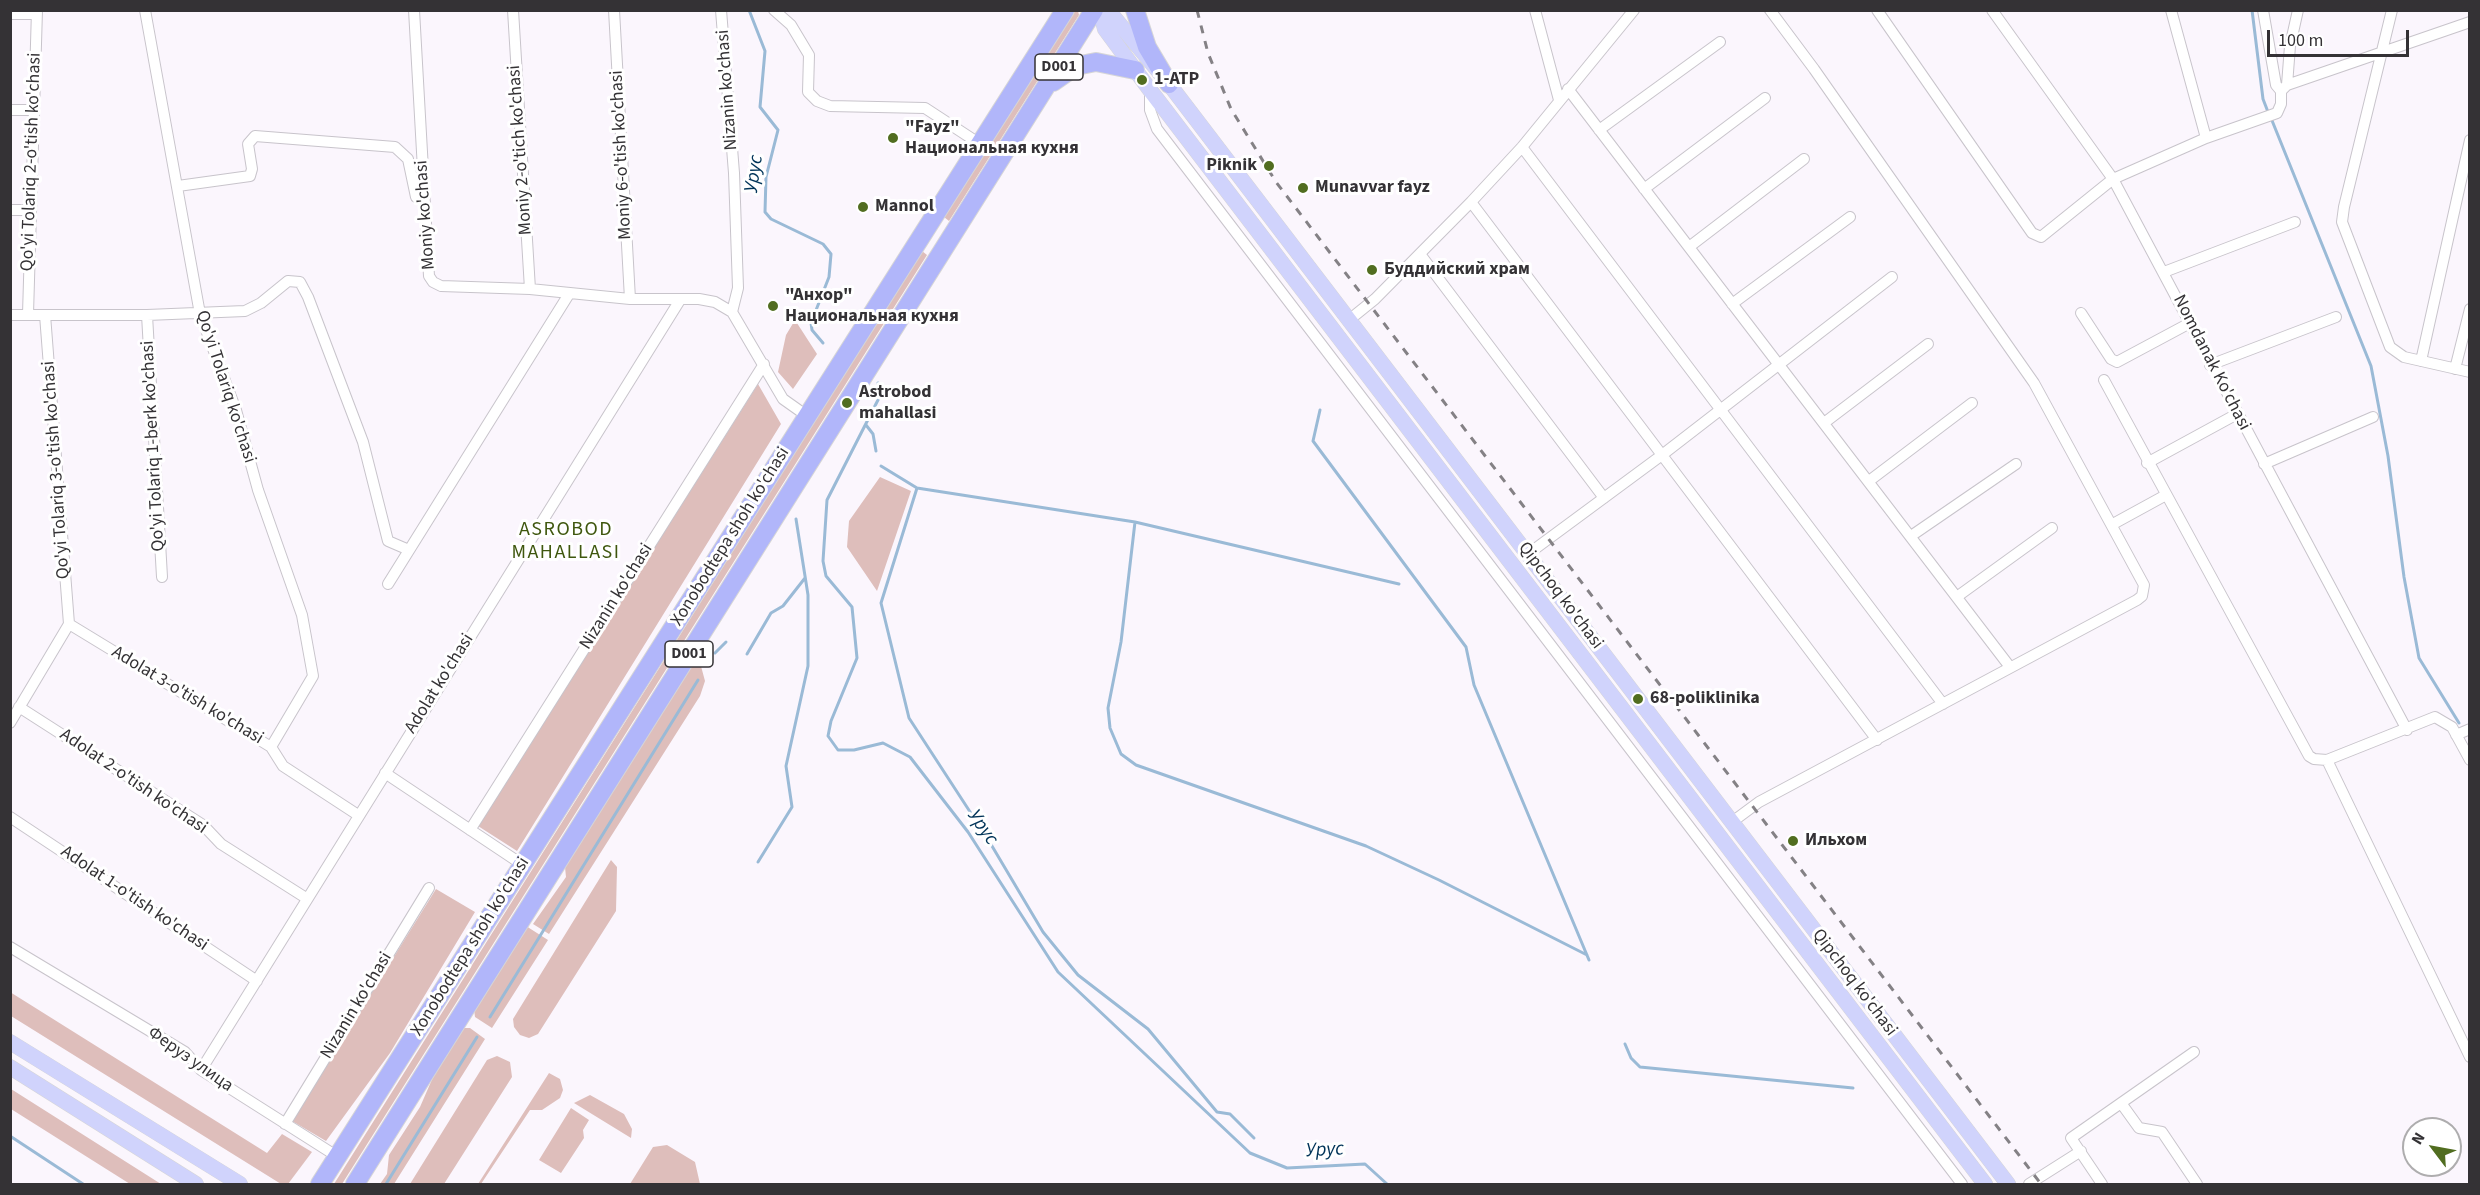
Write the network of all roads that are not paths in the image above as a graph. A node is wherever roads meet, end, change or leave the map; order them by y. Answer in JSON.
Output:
{"nodes":[{"id":1,"x":145,"y":10,"type":"edge"},
{"id":2,"x":414,"y":10,"type":"edge"},
{"id":3,"x":513,"y":10,"type":"edge"},
{"id":4,"x":614,"y":10,"type":"edge"},
{"id":5,"x":721,"y":10,"type":"edge"},
{"id":6,"x":774,"y":10,"type":"edge"},
{"id":7,"x":1065,"y":10,"type":"edge"},
{"id":8,"x":1094,"y":10,"type":"edge"},
{"id":9,"x":1100,"y":10,"type":"edge"},
{"id":10,"x":1108,"y":10,"type":"edge"},
{"id":11,"x":1135,"y":10,"type":"edge"},
{"id":12,"x":1535,"y":10,"type":"edge"},
{"id":13,"x":1634,"y":10,"type":"edge"},
{"id":14,"x":1770,"y":10,"type":"edge"},
{"id":15,"x":1877,"y":10,"type":"edge"},
{"id":16,"x":1992,"y":10,"type":"edge"},
{"id":17,"x":2171,"y":10,"type":"edge"},
{"id":18,"x":2263,"y":10,"type":"edge"},
{"id":19,"x":2298,"y":10,"type":"edge"},
{"id":20,"x":2392,"y":10,"type":"edge"},
{"id":21,"x":37,"y":13,"type":"edge"},
{"id":22,"x":10,"y":14,"type":"edge"},
{"id":23,"x":2469,"y":22,"type":"edge"},
{"id":24,"x":1720,"y":42,"type":"dead end"},
{"id":25,"x":2383,"y":51,"type":"junction"},
{"id":26,"x":1135,"y":70,"type":"junction"},
{"id":27,"x":1169,"y":84,"type":"junction"},
{"id":28,"x":2284,"y":88,"type":"junction"},
{"id":29,"x":1045,"y":89,"type":"junction"},
{"id":30,"x":1568,"y":89,"type":"junction"},
{"id":31,"x":1150,"y":90,"type":"junction"},
{"id":32,"x":1765,"y":98,"type":"dead end"},
{"id":33,"x":1559,"y":100,"type":"junction"},
{"id":34,"x":10,"y":110,"type":"edge"},
{"id":35,"x":33,"y":110,"type":"junction"},
{"id":36,"x":1599,"y":130,"type":"junction"},
{"id":37,"x":2206,"y":138,"type":"junction"},
{"id":38,"x":2469,"y":140,"type":"edge"},
{"id":39,"x":980,"y":144,"type":"junction"},
{"id":40,"x":1522,"y":147,"type":"junction"},
{"id":41,"x":1804,"y":159,"type":"dead end"},
{"id":42,"x":2113,"y":179,"type":"junction"},
{"id":43,"x":178,"y":186,"type":"junction"},
{"id":44,"x":1644,"y":189,"type":"junction"},
{"id":45,"x":425,"y":202,"type":"junction"},
{"id":46,"x":1471,"y":202,"type":"junction"},
{"id":47,"x":10,"y":210,"type":"edge"},
{"id":48,"x":30,"y":210,"type":"junction"},
{"id":49,"x":1850,"y":217,"type":"dead end"},
{"id":50,"x":2295,"y":222,"type":"dead end"},
{"id":51,"x":920,"y":239,"type":"junction"},
{"id":52,"x":1689,"y":247,"type":"junction"},
{"id":53,"x":941,"y":253,"type":"junction"},
{"id":54,"x":1420,"y":254,"type":"junction"},
{"id":55,"x":2164,"y":272,"type":"junction"},
{"id":56,"x":1892,"y":277,"type":"dead end"},
{"id":57,"x":530,"y":289,"type":"junction"},
{"id":58,"x":569,"y":294,"type":"junction"},
{"id":59,"x":630,"y":299,"type":"junction"},
{"id":60,"x":680,"y":300,"type":"junction"},
{"id":61,"x":1732,"y":304,"type":"junction"},
{"id":62,"x":1338,"y":305,"type":"junction"},
{"id":63,"x":2469,"y":309,"type":"edge"},
{"id":64,"x":732,"y":312,"type":"junction"},
{"id":65,"x":2081,"y":313,"type":"dead end"},
{"id":66,"x":28,"y":314,"type":"junction"},
{"id":67,"x":200,"y":314,"type":"junction"},
{"id":68,"x":10,"y":315,"type":"edge"},
{"id":69,"x":45,"y":315,"type":"junction"},
{"id":70,"x":147,"y":315,"type":"junction"},
{"id":71,"x":1323,"y":317,"type":"junction"},
{"id":72,"x":2336,"y":317,"type":"dead end"},
{"id":73,"x":1349,"y":320,"type":"junction"},
{"id":74,"x":2188,"y":324,"type":"junction"},
{"id":75,"x":1928,"y":344,"type":"dead end"},
{"id":76,"x":2421,"y":361,"type":"junction"},
{"id":77,"x":764,"y":364,"type":"junction"},
{"id":78,"x":1779,"y":364,"type":"junction"},
{"id":79,"x":2210,"y":365,"type":"junction"},
{"id":80,"x":2455,"y":369,"type":"junction"},
{"id":81,"x":2469,"y":372,"type":"edge"},
{"id":82,"x":2104,"y":380,"type":"dead end"},
{"id":83,"x":1972,"y":403,"type":"dead end"},
{"id":84,"x":1720,"y":410,"type":"junction"},
{"id":85,"x":2237,"y":414,"type":"junction"},
{"id":86,"x":807,"y":416,"type":"junction"},
{"id":87,"x":2373,"y":417,"type":"dead end"},
{"id":88,"x":1824,"y":423,"type":"junction"},
{"id":89,"x":1662,"y":455,"type":"junction"},
{"id":90,"x":2147,"y":463,"type":"junction"},
{"id":91,"x":2016,"y":464,"type":"dead end"},
{"id":92,"x":2264,"y":464,"type":"junction"},
{"id":93,"x":1869,"y":482,"type":"junction"},
{"id":94,"x":2166,"y":495,"type":"junction"},
{"id":95,"x":1604,"y":498,"type":"junction"},
{"id":96,"x":2113,"y":524,"type":"junction"},
{"id":97,"x":2052,"y":528,"type":"dead end"},
{"id":98,"x":1911,"y":536,"type":"junction"},
{"id":99,"x":409,"y":550,"type":"junction"},
{"id":100,"x":1528,"y":554,"type":"junction"},
{"id":101,"x":162,"y":577,"type":"dead end"},
{"id":102,"x":388,"y":584,"type":"dead end"},
{"id":103,"x":1958,"y":596,"type":"junction"},
{"id":104,"x":69,"y":624,"type":"junction"},
{"id":105,"x":2010,"y":667,"type":"junction"},
{"id":106,"x":1943,"y":704,"type":"junction"},
{"id":107,"x":19,"y":707,"type":"junction"},
{"id":108,"x":10,"y":723,"type":"edge"},
{"id":109,"x":2469,"y":729,"type":"edge"},
{"id":110,"x":2407,"y":730,"type":"junction"},
{"id":111,"x":2456,"y":735,"type":"junction"},
{"id":112,"x":1877,"y":740,"type":"junction"},
{"id":113,"x":271,"y":747,"type":"junction"},
{"id":114,"x":2327,"y":760,"type":"junction"},
{"id":115,"x":2469,"y":760,"type":"edge"},
{"id":116,"x":384,"y":773,"type":"junction"},
{"id":117,"x":358,"y":815,"type":"junction"},
{"id":118,"x":10,"y":817,"type":"edge"},
{"id":119,"x":1732,"y":822,"type":"junction"},
{"id":120,"x":470,"y":830,"type":"junction"},
{"id":121,"x":523,"y":865,"type":"junction"},
{"id":122,"x":429,"y":888,"type":"dead end"},
{"id":123,"x":306,"y":898,"type":"junction"},
{"id":124,"x":10,"y":947,"type":"edge"},
{"id":125,"x":257,"y":981,"type":"junction"},
{"id":126,"x":10,"y":1042,"type":"edge"},
{"id":127,"x":2194,"y":1052,"type":"dead end"},
{"id":128,"x":2469,"y":1057,"type":"edge"},
{"id":129,"x":10,"y":1068,"type":"edge"},
{"id":130,"x":201,"y":1070,"type":"junction"},
{"id":131,"x":2121,"y":1103,"type":"junction"},
{"id":132,"x":285,"y":1124,"type":"junction"},
{"id":133,"x":2081,"y":1151,"type":"junction"},
{"id":134,"x":338,"y":1157,"type":"junction"},
{"id":135,"x":196,"y":1185,"type":"edge"},
{"id":136,"x":240,"y":1185,"type":"edge"},
{"id":137,"x":320,"y":1185,"type":"edge"},
{"id":138,"x":355,"y":1185,"type":"edge"},
{"id":139,"x":1962,"y":1185,"type":"edge"},
{"id":140,"x":1985,"y":1185,"type":"edge"},
{"id":141,"x":2008,"y":1185,"type":"edge"},
{"id":142,"x":2029,"y":1185,"type":"edge"},
{"id":143,"x":2102,"y":1185,"type":"edge"},
{"id":144,"x":2197,"y":1185,"type":"edge"}],
"edges":[{"from":1,"to":43,"type":"street","name":"Qo'yi Tolariq ko'chasi"},
{"from":2,"to":45,"type":"street","name":"Moniy ko'chasi"},
{"from":3,"to":57,"type":"street","name":"Moniy 2-o'tich ko'chasi"},
{"from":4,"to":59,"type":"street","name":"Moniy 6-o'tish ko'chasi"},
{"from":5,"to":64,"type":"street","name":"Nizanin ko'chasi"},
{"from":6,"to":39,"type":"street"},
{"from":7,"to":39,"type":"highway","name":"Xonobodtepa shoh ko'chasi","number":"D001"},
{"from":8,"to":29,"type":"highway","name":"Xonobodtepa shoh ko'chasi","number":"D001"},
{"from":9,"to":26,"type":"main road","name":"Qipchoq ko'chasi"},
{"from":10,"to":27,"type":"main road","name":"Qipchoq ko'chasi"},
{"from":11,"to":27,"type":"highway"},
{"from":12,"to":33,"type":"street"},
{"from":13,"to":30,"type":"street"},
{"from":14,"to":96,"type":"street"},
{"from":15,"to":42,"type":"street"},
{"from":16,"to":42,"type":"street","name":"Nomdanak Ko'chasi"},
{"from":17,"to":37,"type":"street"},
{"from":18,"to":28,"type":"street"},
{"from":19,"to":28,"type":"street"},
{"from":20,"to":25,"type":"street"},
{"from":21,"to":22,"type":"street"},
{"from":21,"to":35,"type":"street","name":"Qo'yi Tolariq 2-o'tish ko'chasi"},
{"from":23,"to":25,"type":"street"},
{"from":24,"to":36,"type":"street"},
{"from":25,"to":28,"type":"street"},
{"from":25,"to":76,"type":"street"},
{"from":26,"to":29,"type":"highway"},
{"from":26,"to":31,"type":"main road","name":"Qipchoq ko'chasi"},
{"from":27,"to":62,"type":"main road","name":"Qipchoq ko'chasi"},
{"from":28,"to":37,"type":"street"},
{"from":29,"to":53,"type":"highway","name":"Xonobodtepa shoh ko'chasi","number":"D001"},
{"from":30,"to":33,"type":"street"},
{"from":30,"to":36,"type":"street"},
{"from":31,"to":71,"type":"main road","name":"Qipchoq ko'chasi"},
{"from":31,"to":139,"type":"street"},
{"from":32,"to":44,"type":"street"},
{"from":33,"to":40,"type":"street"},
{"from":34,"to":35,"type":"street"},
{"from":35,"to":48,"type":"street","name":"Qo'yi Tolariq 2-o'tish ko'chasi"},
{"from":36,"to":44,"type":"street"},
{"from":37,"to":42,"type":"street"},
{"from":38,"to":76,"type":"street"},
{"from":39,"to":51,"type":"highway","name":"Xonobodtepa shoh ko'chasi","number":"D001"},
{"from":40,"to":46,"type":"street"},
{"from":40,"to":84,"type":"street"},
{"from":41,"to":52,"type":"street"},
{"from":42,"to":55,"type":"street","name":"Nomdanak Ko'chasi"},
{"from":43,"to":45,"type":"street"},
{"from":43,"to":67,"type":"street","name":"Qo'yi Tolariq ko'chasi"},
{"from":44,"to":52,"type":"street"},
{"from":45,"to":57,"type":"street","name":"Moniy ko'chasi"},
{"from":46,"to":54,"type":"street"},
{"from":46,"to":89,"type":"street"},
{"from":47,"to":48,"type":"street"},
{"from":48,"to":66,"type":"street","name":"Qo'yi Tolariq 2-o'tish ko'chasi"},
{"from":49,"to":61,"type":"street"},
{"from":50,"to":55,"type":"street"},
{"from":51,"to":53,"type":"highway"},
{"from":51,"to":86,"type":"highway","name":"Xonobodtepa shoh ko'chasi","number":"D001"},
{"from":52,"to":61,"type":"street"},
{"from":53,"to":138,"type":"highway","name":"Xonobodtepa shoh ko'chasi","number":"D001"},
{"from":54,"to":73,"type":"street"},
{"from":54,"to":95,"type":"street"},
{"from":55,"to":74,"type":"street","name":"Nomdanak Ko'chasi"},
{"from":56,"to":78,"type":"street"},
{"from":57,"to":58,"type":"street","name":"Moniy ko'chasi"},
{"from":58,"to":59,"type":"street","name":"Moniy ko'chasi"},
{"from":58,"to":99,"type":"street"},
{"from":59,"to":60,"type":"street","name":"Moniy ko'chasi"},
{"from":60,"to":64,"type":"street","name":"Moniy ko'chasi"},
{"from":60,"to":116,"type":"street","name":"Adolat ko'chasi"},
{"from":61,"to":78,"type":"street"},
{"from":62,"to":71,"type":"main road"},
{"from":62,"to":73,"type":"main road","name":"Qipchoq ko'chasi"},
{"from":63,"to":80,"type":"street"},
{"from":64,"to":77,"type":"street"},
{"from":65,"to":74,"type":"street"},
{"from":66,"to":68,"type":"street"},
{"from":66,"to":69,"type":"street"},
{"from":67,"to":70,"type":"street"},
{"from":67,"to":99,"type":"street"},
{"from":67,"to":113,"type":"street","name":"Qo'yi Tolariq ko'chasi"},
{"from":69,"to":70,"type":"street"},
{"from":69,"to":104,"type":"street","name":"Qo'yi Tolariq 3-o'tish ko'chasi"},
{"from":70,"to":101,"type":"street","name":"Qo'yi Tolariq 1-berk ko'chasi"},
{"from":71,"to":140,"type":"main road","name":"Qipchoq ko'chasi"},
{"from":72,"to":79,"type":"street"},
{"from":73,"to":100,"type":"main road","name":"Qipchoq ko'chasi"},
{"from":74,"to":79,"type":"street","name":"Nomdanak Ko'chasi"},
{"from":75,"to":88,"type":"street"},
{"from":76,"to":80,"type":"street"},
{"from":77,"to":86,"type":"street"},
{"from":77,"to":120,"type":"street","name":"Nizanin ko'chasi"},
{"from":78,"to":84,"type":"street"},
{"from":78,"to":88,"type":"street"},
{"from":79,"to":85,"type":"street","name":"Nomdanak Ko'chasi"},
{"from":80,"to":81,"type":"street"},
{"from":82,"to":90,"type":"street"},
{"from":83,"to":93,"type":"street"},
{"from":84,"to":89,"type":"street"},
{"from":84,"to":106,"type":"street"},
{"from":85,"to":90,"type":"street"},
{"from":85,"to":92,"type":"street","name":"Nomdanak Ko'chasi"},
{"from":86,"to":121,"type":"highway","name":"Xonobodtepa shoh ko'chasi","number":"D001"},
{"from":87,"to":92,"type":"street"},
{"from":88,"to":93,"type":"street"},
{"from":89,"to":95,"type":"street"},
{"from":89,"to":112,"type":"street"},
{"from":90,"to":94,"type":"street"},
{"from":91,"to":98,"type":"street"},
{"from":92,"to":110,"type":"street","name":"Nomdanak Ko'chasi"},
{"from":93,"to":98,"type":"street"},
{"from":94,"to":96,"type":"street"},
{"from":94,"to":114,"type":"street"},
{"from":95,"to":100,"type":"street"},
{"from":96,"to":105,"type":"street"},
{"from":97,"to":103,"type":"street"},
{"from":98,"to":103,"type":"street"},
{"from":99,"to":102,"type":"street"},
{"from":100,"to":119,"type":"main road","name":"Qipchoq ko'chasi"},
{"from":103,"to":105,"type":"street"},
{"from":104,"to":107,"type":"street"},
{"from":104,"to":113,"type":"street","name":"Adolat 3-o'tish ko'chasi"},
{"from":105,"to":106,"type":"street"},
{"from":106,"to":112,"type":"street"},
{"from":107,"to":108,"type":"street"},
{"from":107,"to":123,"type":"street","name":"Adolat 2-o'tish ko'chasi"},
{"from":109,"to":111,"type":"street"},
{"from":110,"to":111,"type":"street"},
{"from":110,"to":114,"type":"street"},
{"from":111,"to":115,"type":"street"},
{"from":112,"to":119,"type":"street"},
{"from":113,"to":117,"type":"street","name":"Adolat 3-o'tish ko'chasi"},
{"from":114,"to":128,"type":"street"},
{"from":116,"to":117,"type":"street","name":"Adolat ko'chasi"},
{"from":116,"to":120,"type":"street"},
{"from":117,"to":123,"type":"street","name":"Adolat ko'chasi"},
{"from":118,"to":125,"type":"street","name":"Adolat 1-o'tish ko'chasi"},
{"from":119,"to":141,"type":"main road","name":"Qipchoq ko'chasi"},
{"from":120,"to":121,"type":"street"},
{"from":121,"to":134,"type":"highway","name":"Xonobodtepa shoh ko'chasi","number":"D001"},
{"from":122,"to":132,"type":"street","name":"Nizanin ko'chasi"},
{"from":123,"to":125,"type":"street","name":"Adolat ko'chasi"},
{"from":124,"to":130,"type":"street","name":"Феруз улица"},
{"from":125,"to":130,"type":"street","name":"Adolat ko'chasi"},
{"from":126,"to":136,"type":"main road"},
{"from":127,"to":131,"type":"street"},
{"from":129,"to":135,"type":"main road"},
{"from":130,"to":132,"type":"street","name":"Феруз улица"},
{"from":131,"to":133,"type":"street"},
{"from":131,"to":144,"type":"street"},
{"from":132,"to":134,"type":"street","name":"Феруз улица"},
{"from":133,"to":142,"type":"street"},
{"from":133,"to":143,"type":"street"},
{"from":134,"to":137,"type":"highway","name":"Xonobodtepa shoh ko'chasi","number":"D001"}]}
